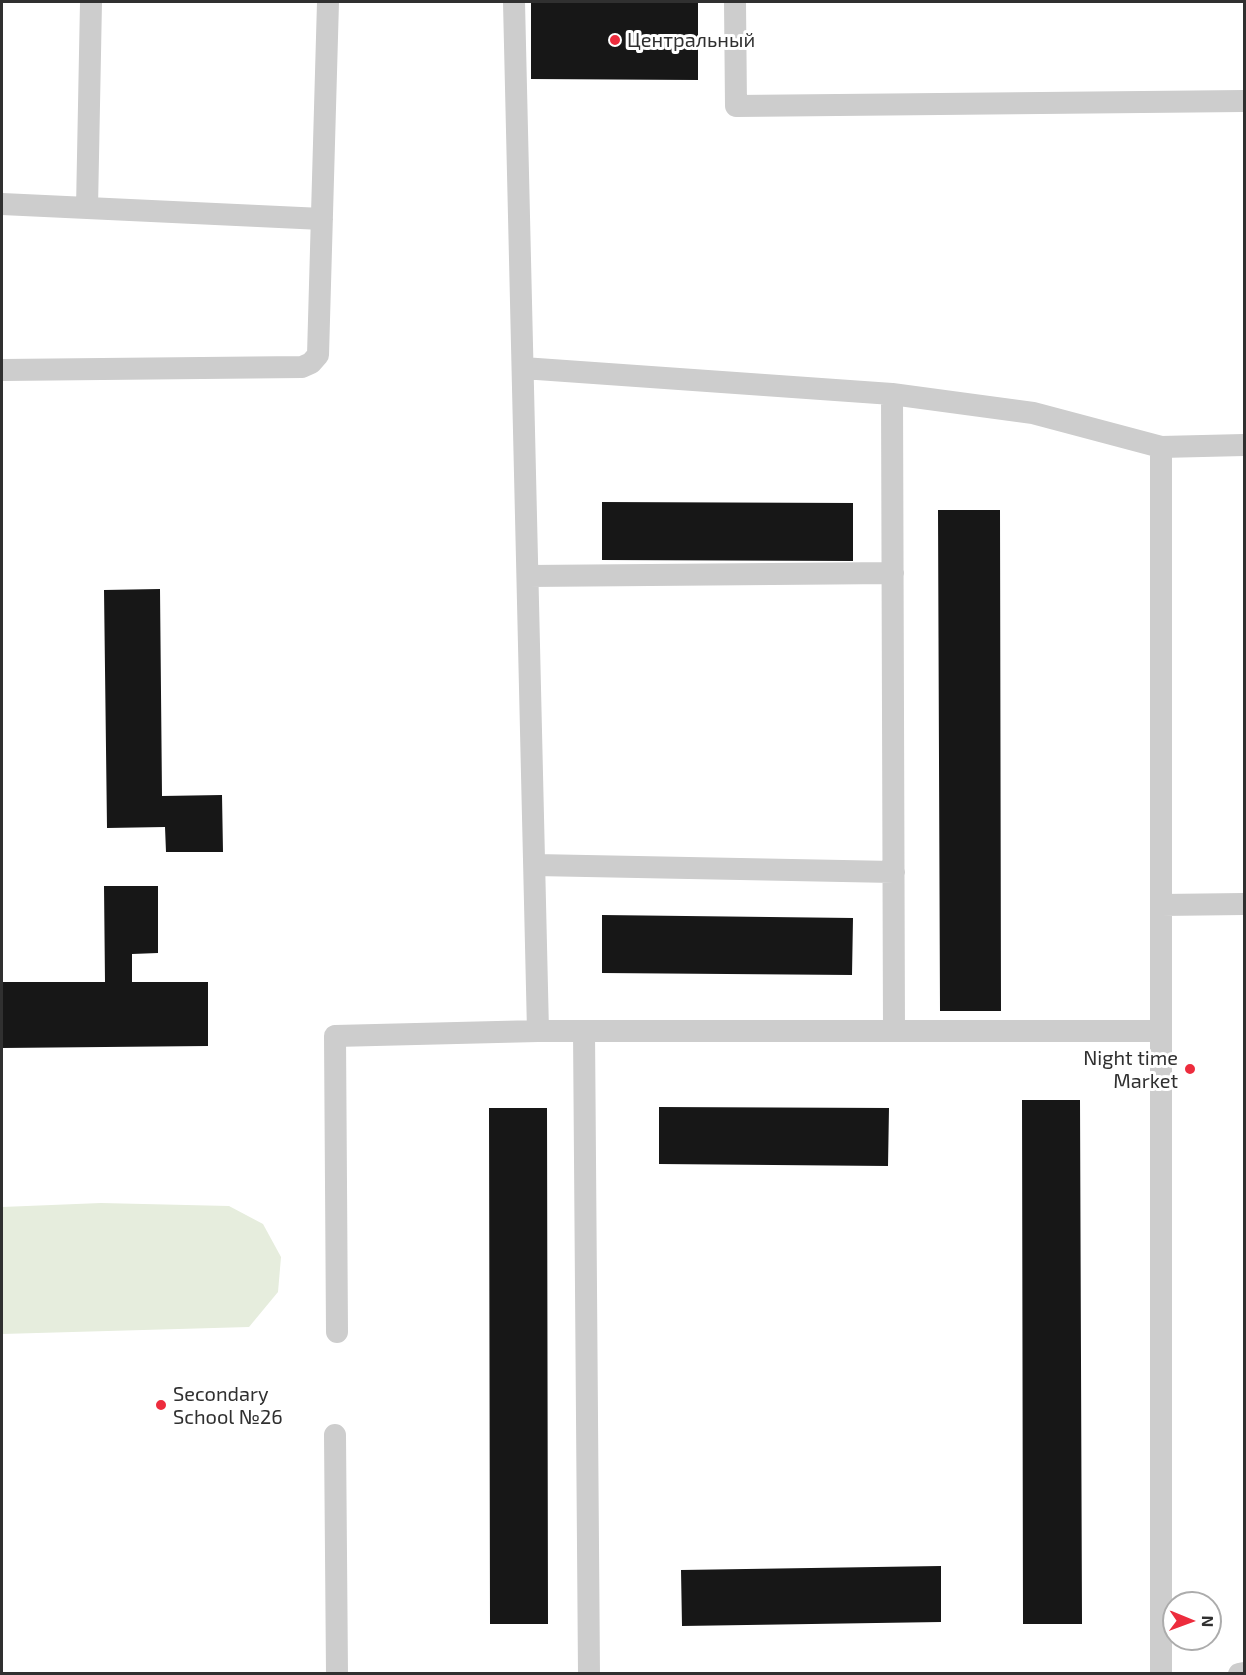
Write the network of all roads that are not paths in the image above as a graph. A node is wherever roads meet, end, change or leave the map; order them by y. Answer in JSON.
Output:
{"nodes":[{"id":1,"x":91,"y":2,"type":"edge"},
{"id":2,"x":328,"y":2,"type":"edge"},
{"id":3,"x":514,"y":2,"type":"edge"},
{"id":4,"x":735,"y":2,"type":"edge"},
{"id":5,"x":1245,"y":101,"type":"edge"},
{"id":6,"x":2,"y":204,"type":"edge"},
{"id":7,"x":87,"y":208,"type":"junction"},
{"id":8,"x":322,"y":219,"type":"junction"},
{"id":9,"x":523,"y":368,"type":"junction"},
{"id":10,"x":2,"y":370,"type":"edge"},
{"id":11,"x":892,"y":393,"type":"junction"},
{"id":12,"x":1245,"y":445,"type":"edge"},
{"id":13,"x":1161,"y":447,"type":"junction"},
{"id":14,"x":893,"y":573,"type":"junction"},
{"id":15,"x":528,"y":576,"type":"junction"},
{"id":16,"x":535,"y":865,"type":"junction"},
{"id":17,"x":894,"y":873,"type":"junction"},
{"id":18,"x":1245,"y":904,"type":"edge"},
{"id":19,"x":1161,"y":905,"type":"junction"},
{"id":20,"x":538,"y":1031,"type":"junction"},
{"id":21,"x":584,"y":1031,"type":"junction"},
{"id":22,"x":894,"y":1031,"type":"junction"},
{"id":23,"x":1161,"y":1031,"type":"junction"},
{"id":24,"x":337,"y":1332,"type":"dead end"},
{"id":25,"x":335,"y":1435,"type":"dead end"},
{"id":26,"x":1245,"y":1673,"type":"edge"},
{"id":27,"x":337,"y":1674,"type":"edge"},
{"id":28,"x":589,"y":1674,"type":"edge"},
{"id":29,"x":1161,"y":1674,"type":"edge"},
{"id":30,"x":1239,"y":1674,"type":"edge"}],
"edges":[{"from":1,"to":7,"type":"street"},
{"from":2,"to":8,"type":"street"},
{"from":3,"to":9,"type":"street"},
{"from":4,"to":5,"type":"street"},
{"from":6,"to":7,"type":"street"},
{"from":7,"to":8,"type":"street"},
{"from":8,"to":10,"type":"street"},
{"from":9,"to":11,"type":"street"},
{"from":9,"to":15,"type":"street"},
{"from":11,"to":13,"type":"street"},
{"from":11,"to":14,"type":"street"},
{"from":12,"to":13,"type":"street"},
{"from":13,"to":19,"type":"street"},
{"from":14,"to":15,"type":"street"},
{"from":14,"to":17,"type":"street"},
{"from":15,"to":16,"type":"street"},
{"from":16,"to":17,"type":"street"},
{"from":16,"to":20,"type":"street"},
{"from":17,"to":22,"type":"street"},
{"from":18,"to":19,"type":"street"},
{"from":19,"to":23,"type":"street"},
{"from":20,"to":21,"type":"street"},
{"from":20,"to":24,"type":"street"},
{"from":21,"to":22,"type":"street"},
{"from":21,"to":28,"type":"street"},
{"from":22,"to":23,"type":"street"},
{"from":23,"to":29,"type":"street"},
{"from":25,"to":27,"type":"street"},
{"from":26,"to":30,"type":"street"}]}
